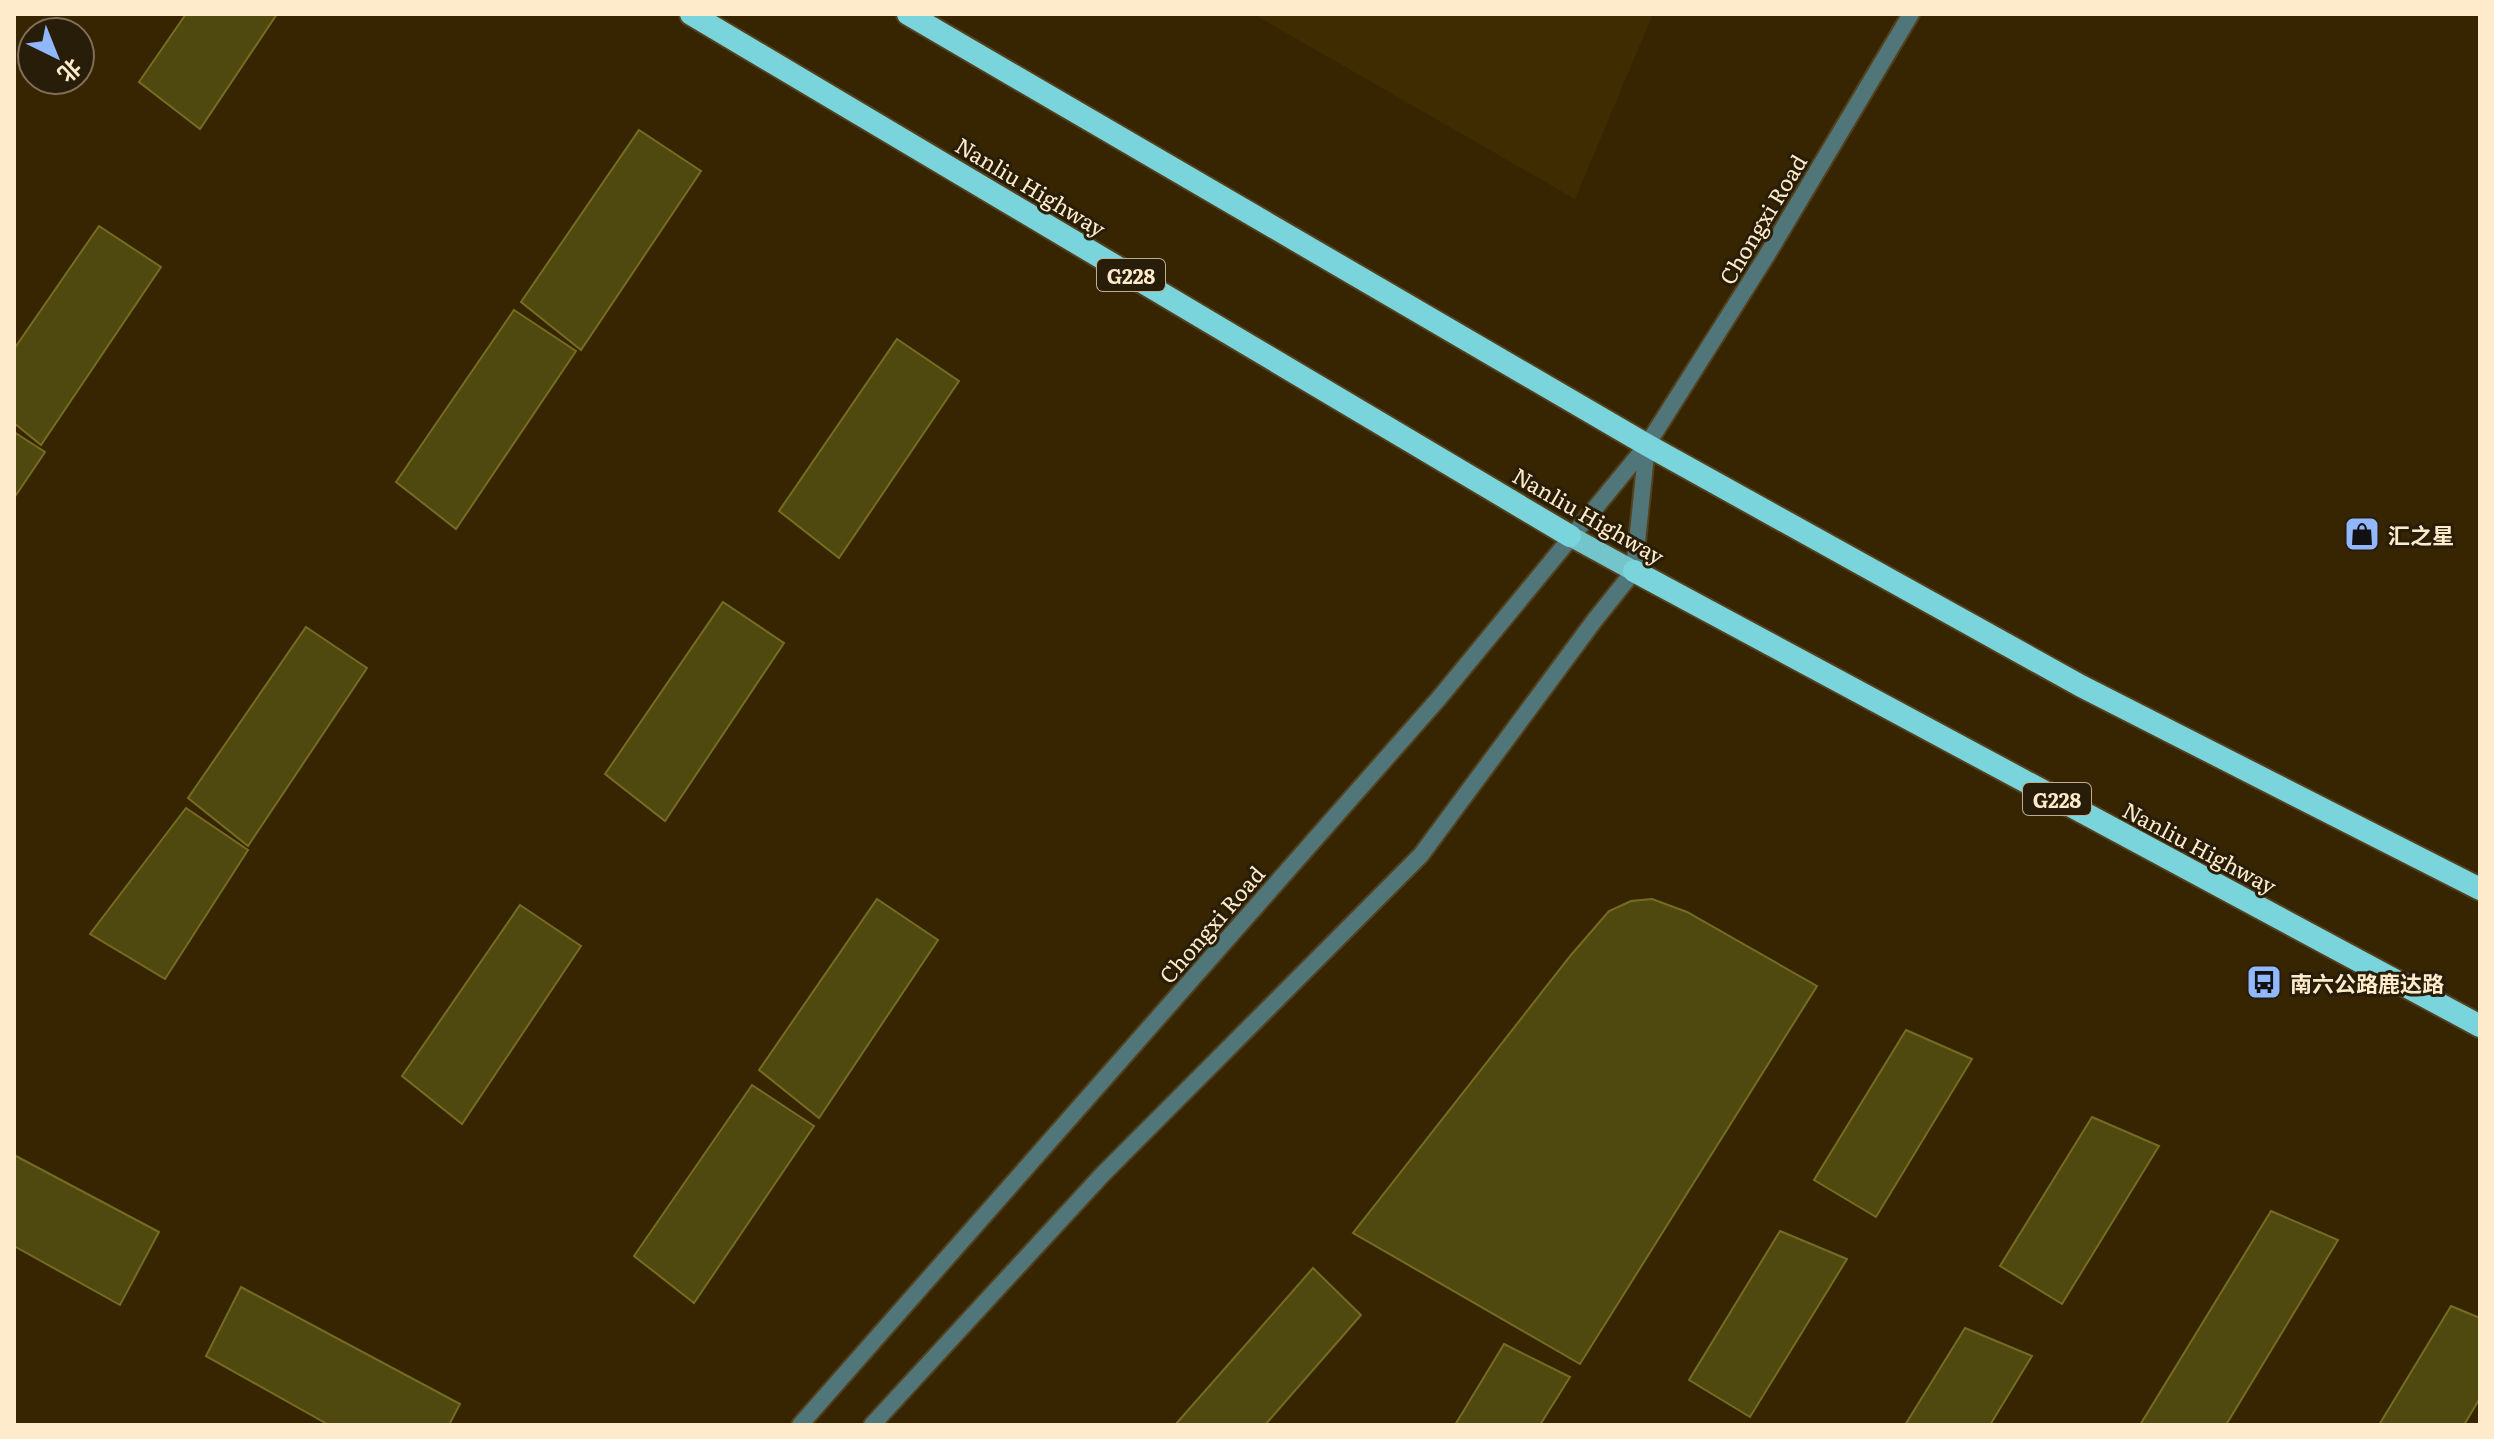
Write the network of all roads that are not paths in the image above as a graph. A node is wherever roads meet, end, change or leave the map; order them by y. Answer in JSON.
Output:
{"nodes":[{"id":1,"x":691,"y":14,"type":"edge"},
{"id":2,"x":908,"y":14,"type":"edge"},
{"id":3,"x":1911,"y":14,"type":"edge"},
{"id":4,"x":1647,"y":445,"type":"junction"},
{"id":5,"x":1570,"y":536,"type":"junction"},
{"id":6,"x":1634,"y":571,"type":"junction"},
{"id":7,"x":2480,"y":889,"type":"edge"},
{"id":8,"x":2480,"y":1026,"type":"edge"},
{"id":9,"x":800,"y":1425,"type":"edge"},
{"id":10,"x":872,"y":1425,"type":"edge"}],
"edges":[{"from":1,"to":5,"type":"highway","name":"Nanliu Highway","number":"G228"},
{"from":2,"to":4,"type":"highway"},
{"from":3,"to":4,"type":"street","name":"Chongxi Road"},
{"from":4,"to":5,"type":"street","name":"Chongxi Road"},
{"from":4,"to":6,"type":"street","name":"Chongxi Road"},
{"from":4,"to":7,"type":"highway"},
{"from":5,"to":6,"type":"main road","name":"Nanliu Highway"},
{"from":5,"to":9,"type":"street","name":"Chongxi Road"},
{"from":6,"to":8,"type":"highway","name":"Nanliu Highway","number":"G228"},
{"from":6,"to":10,"type":"street"}]}
